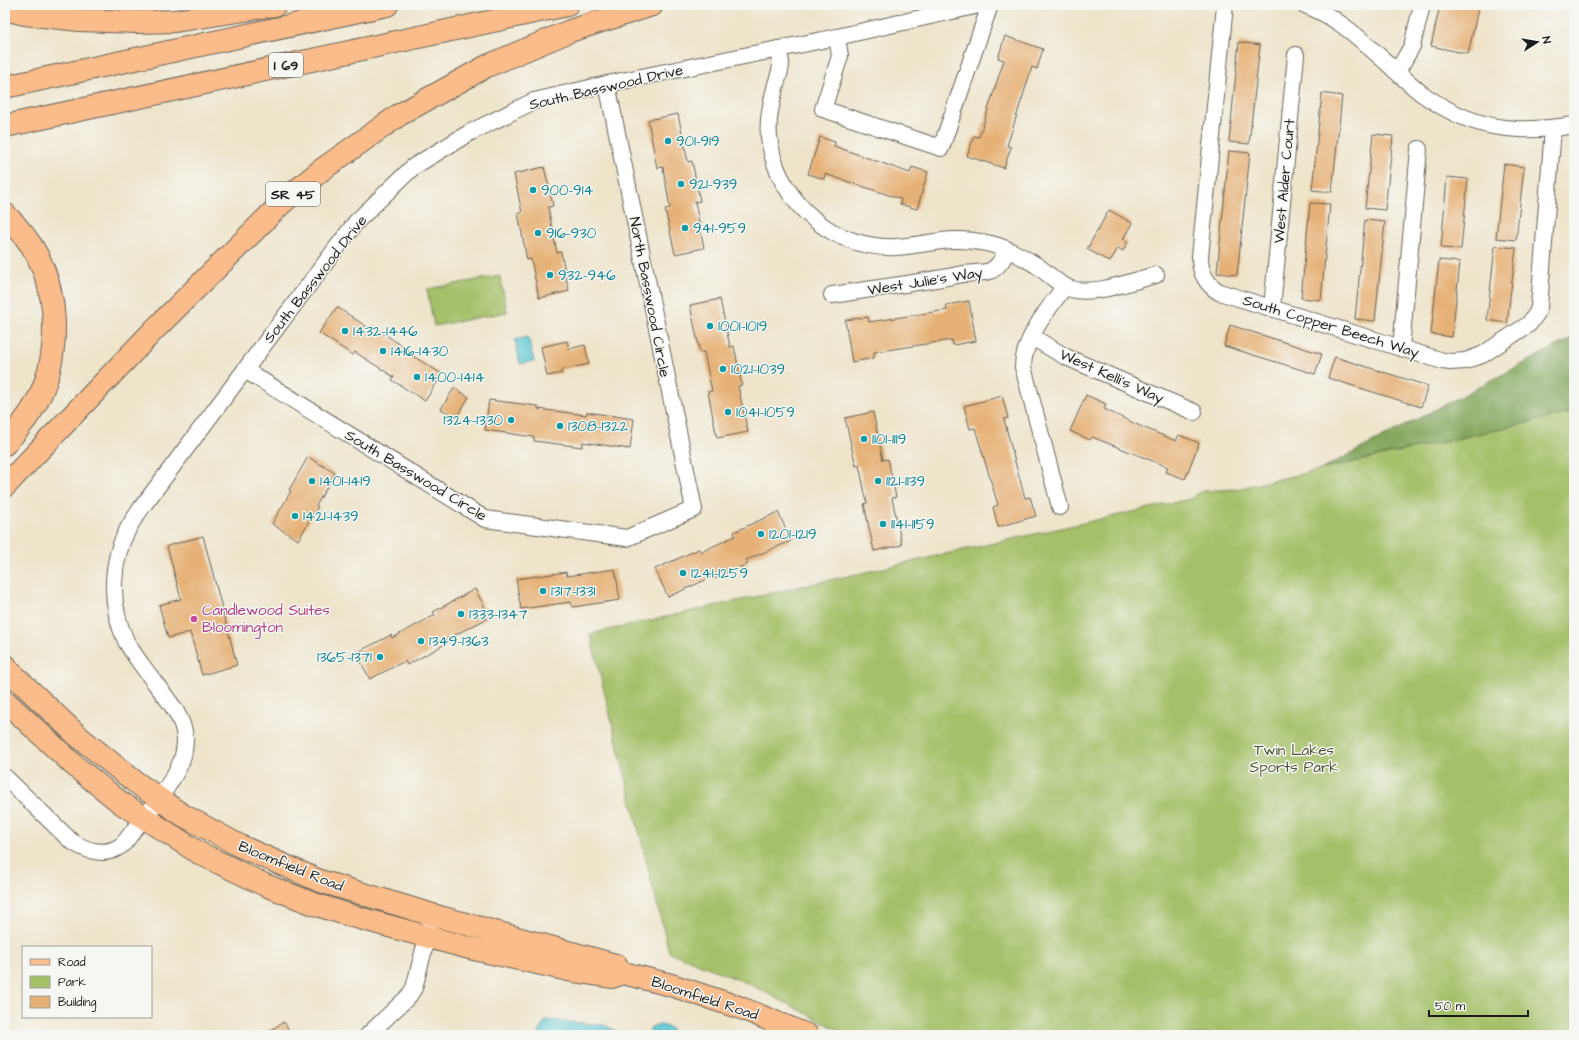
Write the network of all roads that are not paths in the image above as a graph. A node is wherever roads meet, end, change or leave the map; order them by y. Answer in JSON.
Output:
{"nodes":[{"id":1,"x":275,"y":5,"type":"edge"},
{"id":2,"x":387,"y":5,"type":"edge"},
{"id":3,"x":567,"y":5,"type":"edge"},
{"id":4,"x":652,"y":5,"type":"edge"},
{"id":5,"x":979,"y":5,"type":"edge"},
{"id":6,"x":990,"y":5,"type":"edge"},
{"id":7,"x":1225,"y":5,"type":"edge"},
{"id":8,"x":1305,"y":5,"type":"edge"},
{"id":9,"x":1422,"y":5,"type":"edge"},
{"id":10,"x":5,"y":9,"type":"edge"},
{"id":11,"x":837,"y":37,"type":"junction"},
{"id":12,"x":778,"y":49,"type":"junction"},
{"id":13,"x":1296,"y":55,"type":"dead end"},
{"id":14,"x":1397,"y":72,"type":"junction"},
{"id":15,"x":607,"y":84,"type":"junction"},
{"id":16,"x":5,"y":87,"type":"edge"},
{"id":17,"x":1574,"y":125,"type":"edge"},
{"id":18,"x":5,"y":126,"type":"edge"},
{"id":19,"x":1554,"y":128,"type":"junction"},
{"id":20,"x":1420,"y":150,"type":"dead end"},
{"id":21,"x":5,"y":214,"type":"edge"},
{"id":22,"x":1008,"y":250,"type":"junction"},
{"id":23,"x":1156,"y":275,"type":"dead end"},
{"id":24,"x":1065,"y":286,"type":"junction"},
{"id":25,"x":832,"y":295,"type":"dead end"},
{"id":26,"x":1272,"y":308,"type":"junction"},
{"id":27,"x":1032,"y":337,"type":"junction"},
{"id":28,"x":1401,"y":348,"type":"junction"},
{"id":29,"x":245,"y":370,"type":"junction"},
{"id":30,"x":1194,"y":412,"type":"dead end"},
{"id":31,"x":5,"y":444,"type":"edge"},
{"id":32,"x":5,"y":486,"type":"edge"},
{"id":33,"x":1060,"y":507,"type":"dead end"},
{"id":34,"x":694,"y":509,"type":"joint"},
{"id":35,"x":6,"y":668,"type":"edge"},
{"id":36,"x":5,"y":701,"type":"edge"},
{"id":37,"x":5,"y":777,"type":"edge"},
{"id":38,"x":152,"y":808,"type":"junction"},
{"id":39,"x":433,"y":915,"type":"junction"},
{"id":40,"x":427,"y":937,"type":"junction"},
{"id":41,"x":623,"y":974,"type":"junction"},
{"id":42,"x":368,"y":1035,"type":"edge"},
{"id":43,"x":807,"y":1035,"type":"edge"}],
"edges":[{"from":1,"to":10,"type":"main road"},
{"from":2,"to":16,"type":"main road","number":"I 69"},
{"from":3,"to":18,"type":"main road","number":"I 69"},
{"from":4,"to":32,"type":"main road","number":"SR 45"},
{"from":5,"to":11,"type":"street","name":"South Basswood Drive"},
{"from":6,"to":11,"type":"street"},
{"from":7,"to":26,"type":"street","name":"South Copper Beech Way"},
{"from":8,"to":14,"type":"street"},
{"from":9,"to":14,"type":"street"},
{"from":11,"to":12,"type":"street","name":"South Basswood Drive"},
{"from":12,"to":15,"type":"street","name":"South Basswood Drive"},
{"from":12,"to":22,"type":"street"},
{"from":13,"to":26,"type":"street","name":"West Alder Court"},
{"from":14,"to":19,"type":"street"},
{"from":15,"to":29,"type":"street","name":"South Basswood Drive"},
{"from":15,"to":34,"type":"street","name":"North Basswood Circle"},
{"from":17,"to":19,"type":"street"},
{"from":19,"to":28,"type":"street","name":"South Copper Beech Way"},
{"from":20,"to":28,"type":"street"},
{"from":21,"to":31,"type":"main road"},
{"from":22,"to":24,"type":"street"},
{"from":22,"to":25,"type":"street","name":"West Julie's Way"},
{"from":23,"to":24,"type":"street"},
{"from":24,"to":27,"type":"street"},
{"from":26,"to":28,"type":"street","name":"South Copper Beech Way"},
{"from":27,"to":30,"type":"street","name":"West Kelli's Way"},
{"from":27,"to":33,"type":"street"},
{"from":29,"to":34,"type":"street","name":"South Basswood Circle"},
{"from":29,"to":38,"type":"street","name":"South Basswood Drive"},
{"from":35,"to":38,"type":"main road","name":"Bloomfield Road"},
{"from":36,"to":38,"type":"main road","name":"Bloomfield Road"},
{"from":37,"to":38,"type":"street","name":"South Basswood Drive"},
{"from":38,"to":39,"type":"main road","name":"Bloomfield Road"},
{"from":38,"to":40,"type":"main road","name":"Bloomfield Road"},
{"from":39,"to":40,"type":"street"},
{"from":39,"to":41,"type":"main road","name":"Bloomfield Road"},
{"from":40,"to":41,"type":"main road","name":"Bloomfield Road"},
{"from":40,"to":42,"type":"street"},
{"from":41,"to":43,"type":"main road","name":"Bloomfield Road"}]}
